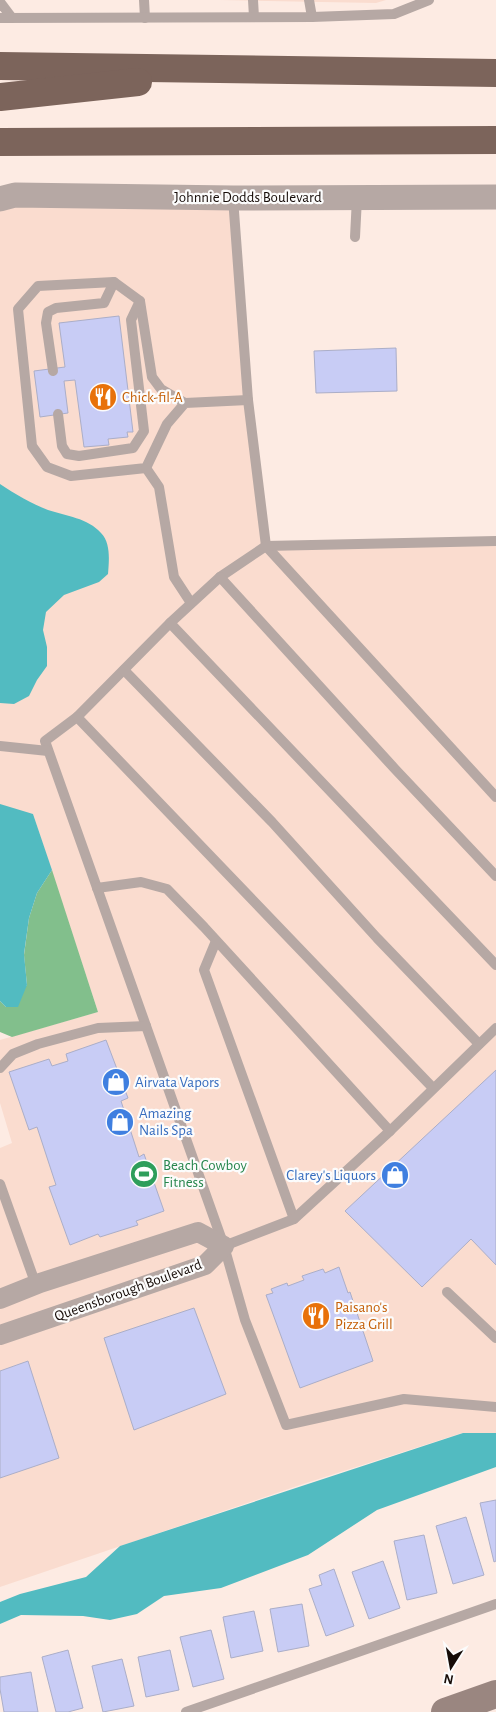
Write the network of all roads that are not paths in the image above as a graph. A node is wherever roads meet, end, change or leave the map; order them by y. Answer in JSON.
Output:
{"nodes":[{"id":1,"x":144,"y":0,"type":"edge"},
{"id":2,"x":253,"y":0,"type":"edge"},
{"id":3,"x":309,"y":0,"type":"edge"},
{"id":4,"x":429,"y":0,"type":"edge"},
{"id":5,"x":0,"y":2,"type":"edge"},
{"id":6,"x":254,"y":17,"type":"junction"},
{"id":7,"x":312,"y":17,"type":"junction"},
{"id":8,"x":0,"y":18,"type":"edge"},
{"id":9,"x":12,"y":18,"type":"junction"},
{"id":10,"x":145,"y":18,"type":"junction"},
{"id":11,"x":0,"y":66,"type":"edge"},
{"id":12,"x":257,"y":70,"type":"junction"},
{"id":13,"x":496,"y":73,"type":"edge"},
{"id":14,"x":0,"y":97,"type":"edge"},
{"id":15,"x":496,"y":140,"type":"edge"},
{"id":16,"x":0,"y":142,"type":"edge"},
{"id":17,"x":357,"y":197,"type":"junction"},
{"id":18,"x":496,"y":197,"type":"edge"},
{"id":19,"x":233,"y":198,"type":"junction"},
{"id":20,"x":0,"y":199,"type":"edge"},
{"id":21,"x":355,"y":237,"type":"dead end"},
{"id":22,"x":114,"y":282,"type":"junction"},
{"id":23,"x":140,"y":301,"type":"junction"},
{"id":24,"x":52,"y":371,"type":"dead end"},
{"id":25,"x":248,"y":400,"type":"junction"},
{"id":26,"x":184,"y":403,"type":"junction"},
{"id":27,"x":58,"y":414,"type":"dead end"},
{"id":28,"x":146,"y":468,"type":"junction"},
{"id":29,"x":496,"y":541,"type":"edge"},
{"id":30,"x":266,"y":546,"type":"junction"},
{"id":31,"x":220,"y":576,"type":"junction"},
{"id":32,"x":191,"y":603,"type":"junction"},
{"id":33,"x":170,"y":623,"type":"junction"},
{"id":34,"x":124,"y":670,"type":"junction"},
{"id":35,"x":77,"y":717,"type":"junction"},
{"id":36,"x":0,"y":746,"type":"edge"},
{"id":37,"x":48,"y":751,"type":"junction"},
{"id":38,"x":496,"y":797,"type":"edge"},
{"id":39,"x":496,"y":876,"type":"edge"},
{"id":40,"x":97,"y":888,"type":"junction"},
{"id":41,"x":216,"y":941,"type":"junction"},
{"id":42,"x":496,"y":965,"type":"edge"},
{"id":43,"x":146,"y":1026,"type":"junction"},
{"id":44,"x":496,"y":1028,"type":"edge"},
{"id":45,"x":479,"y":1044,"type":"junction"},
{"id":46,"x":0,"y":1068,"type":"edge"},
{"id":47,"x":433,"y":1088,"type":"junction"},
{"id":48,"x":390,"y":1131,"type":"junction"},
{"id":49,"x":0,"y":1184,"type":"edge"},
{"id":50,"x":294,"y":1220,"type":"junction"},
{"id":51,"x":224,"y":1246,"type":"junction"},
{"id":52,"x":36,"y":1285,"type":"junction"},
{"id":53,"x":447,"y":1292,"type":"dead end"},
{"id":54,"x":0,"y":1299,"type":"edge"},
{"id":55,"x":0,"y":1335,"type":"edge"},
{"id":56,"x":496,"y":1338,"type":"edge"},
{"id":57,"x":496,"y":1407,"type":"edge"},
{"id":58,"x":496,"y":1604,"type":"edge"},
{"id":59,"x":496,"y":1694,"type":"edge"},
{"id":60,"x":186,"y":1712,"type":"edge"},
{"id":61,"x":446,"y":1712,"type":"edge"}],
"edges":[{"from":1,"to":10,"type":"lane"},
{"from":2,"to":6,"type":"lane"},
{"from":3,"to":7,"type":"lane"},
{"from":4,"to":7,"type":"lane"},
{"from":5,"to":9,"type":"lane"},
{"from":6,"to":7,"type":"lane"},
{"from":6,"to":10,"type":"lane"},
{"from":8,"to":9,"type":"lane"},
{"from":9,"to":10,"type":"lane"},
{"from":11,"to":12,"type":"highway"},
{"from":12,"to":13,"type":"highway"},
{"from":12,"to":14,"type":"highway"},
{"from":15,"to":16,"type":"highway"},
{"from":17,"to":18,"type":"street","name":"Johnnie Dodds Boulevard"},
{"from":17,"to":19,"type":"street","name":"Johnnie Dodds Boulevard"},
{"from":17,"to":21,"type":"lane"},
{"from":19,"to":20,"type":"street","name":"Johnnie Dodds Boulevard"},
{"from":19,"to":25,"type":"lane"},
{"from":22,"to":23,"type":"lane"},
{"from":22,"to":24,"type":"lane"},
{"from":22,"to":28,"type":"lane"},
{"from":23,"to":26,"type":"lane"},
{"from":23,"to":27,"type":"lane"},
{"from":25,"to":26,"type":"lane"},
{"from":25,"to":30,"type":"lane"},
{"from":26,"to":28,"type":"lane"},
{"from":28,"to":32,"type":"lane"},
{"from":29,"to":30,"type":"lane"},
{"from":30,"to":31,"type":"lane"},
{"from":30,"to":38,"type":"lane"},
{"from":31,"to":32,"type":"lane"},
{"from":31,"to":39,"type":"lane"},
{"from":32,"to":33,"type":"lane"},
{"from":33,"to":34,"type":"lane"},
{"from":33,"to":42,"type":"lane"},
{"from":34,"to":35,"type":"lane"},
{"from":34,"to":45,"type":"lane"},
{"from":35,"to":37,"type":"lane"},
{"from":35,"to":47,"type":"lane"},
{"from":36,"to":37,"type":"lane"},
{"from":37,"to":40,"type":"lane"},
{"from":40,"to":41,"type":"lane"},
{"from":40,"to":43,"type":"lane"},
{"from":41,"to":48,"type":"lane"},
{"from":41,"to":50,"type":"lane"},
{"from":43,"to":46,"type":"lane"},
{"from":43,"to":51,"type":"lane"},
{"from":44,"to":45,"type":"lane"},
{"from":45,"to":47,"type":"lane"},
{"from":47,"to":48,"type":"lane"},
{"from":48,"to":50,"type":"lane"},
{"from":49,"to":52,"type":"lane"},
{"from":50,"to":51,"type":"lane"},
{"from":51,"to":52,"type":"street","name":"Queensborough Boulevard"},
{"from":51,"to":55,"type":"street","name":"Queensborough Boulevard"},
{"from":51,"to":57,"type":"lane"},
{"from":52,"to":54,"type":"street","name":"Queensborough Boulevard"},
{"from":53,"to":56,"type":"lane"},
{"from":58,"to":60,"type":"lane"},
{"from":59,"to":61,"type":"main road"}]}
